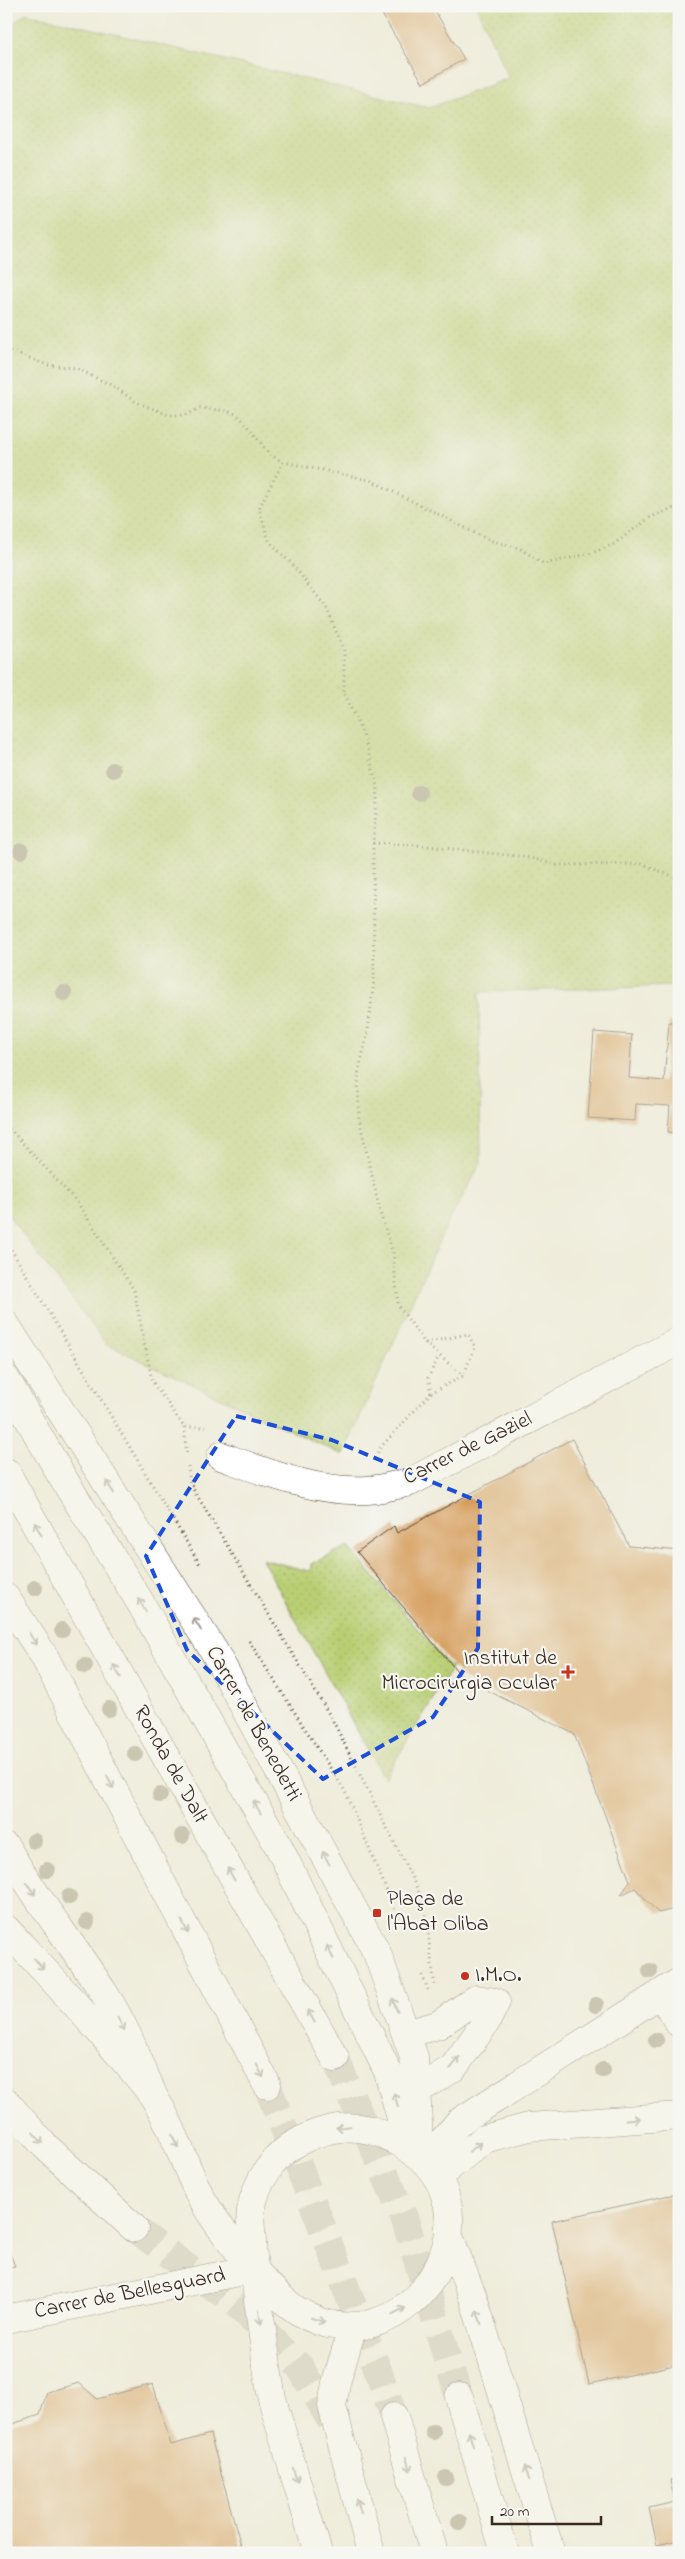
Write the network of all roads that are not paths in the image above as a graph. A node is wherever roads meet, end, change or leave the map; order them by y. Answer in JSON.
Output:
{"nodes":[{"id":1,"x":6,"y":1325,"type":"edge"},
{"id":2,"x":679,"y":1341,"type":"edge"},
{"id":3,"x":6,"y":1379,"type":"edge"},
{"id":4,"x":221,"y":1456,"type":"road end"},
{"id":5,"x":6,"y":1472,"type":"edge"},
{"id":6,"x":6,"y":1598,"type":"edge"},
{"id":7,"x":6,"y":1847,"type":"edge"},
{"id":8,"x":6,"y":1928,"type":"edge"},
{"id":9,"x":670,"y":1988,"type":"edge"},
{"id":10,"x":679,"y":2023,"type":"edge"},
{"id":11,"x":406,"y":2034,"type":"junction"},
{"id":12,"x":335,"y":2058,"type":"tunnel mouth"},
{"id":13,"x":267,"y":2085,"type":"tunnel mouth"},
{"id":14,"x":416,"y":2090,"type":"junction"},
{"id":15,"x":154,"y":2097,"type":"junction"},
{"id":16,"x":6,"y":2102,"type":"edge"},
{"id":17,"x":679,"y":2116,"type":"edge"},
{"id":18,"x":423,"y":2160,"type":"junction"},
{"id":19,"x":134,"y":2228,"type":"tunnel mouth"},
{"id":20,"x":449,"y":2236,"type":"junction"},
{"id":21,"x":253,"y":2269,"type":"junction"},
{"id":22,"x":6,"y":2319,"type":"edge"},
{"id":23,"x":353,"y":2326,"type":"junction"},
{"id":24,"x":459,"y":2397,"type":"tunnel mouth"},
{"id":25,"x":394,"y":2418,"type":"tunnel mouth"},
{"id":26,"x":318,"y":2553,"type":"edge"},
{"id":27,"x":372,"y":2553,"type":"edge"},
{"id":28,"x":434,"y":2553,"type":"edge"},
{"id":29,"x":505,"y":2553,"type":"edge"},
{"id":30,"x":550,"y":2553,"type":"edge"}],
"edges":[{"from":11,"to":1,"type":"main road","name":"Carrer de Benedetti","one_way":true},
{"from":2,"to":4,"type":"main road","name":"Carrer de Gaziel"},
{"from":18,"to":3,"type":"main road","one_way":true},
{"from":12,"to":5,"type":"main road","name":"Ronda de Dalt","one_way":true},
{"from":6,"to":13,"type":"main road","one_way":true},
{"from":7,"to":15,"type":"main road","one_way":true},
{"from":8,"to":15,"type":"main road","one_way":true},
{"from":9,"to":10,"type":"main road"},
{"from":9,"to":18,"type":"main road"},
{"from":11,"to":14,"type":"main road","name":"Carrer de Benedetti"},
{"from":14,"to":11,"type":"main road","one_way":true},
{"from":14,"to":18,"type":"main road","name":"Carrer de Benedetti"},
{"from":15,"to":21,"type":"main road","one_way":true},
{"from":16,"to":19,"type":"main road","one_way":true},
{"from":18,"to":17,"type":"main road","one_way":true},
{"from":18,"to":20,"type":"main road"},
{"from":18,"to":21,"type":"main road","one_way":true},
{"from":23,"to":20,"type":"main road","one_way":true},
{"from":30,"to":20,"type":"main road","one_way":true},
{"from":21,"to":22,"type":"main road","name":"Carrer de Bellesguard"},
{"from":21,"to":23,"type":"main road","one_way":true},
{"from":21,"to":26,"type":"main road","one_way":true},
{"from":27,"to":23,"type":"main road","one_way":true},
{"from":29,"to":24,"type":"main road","one_way":true},
{"from":25,"to":28,"type":"main road","one_way":true}]}
